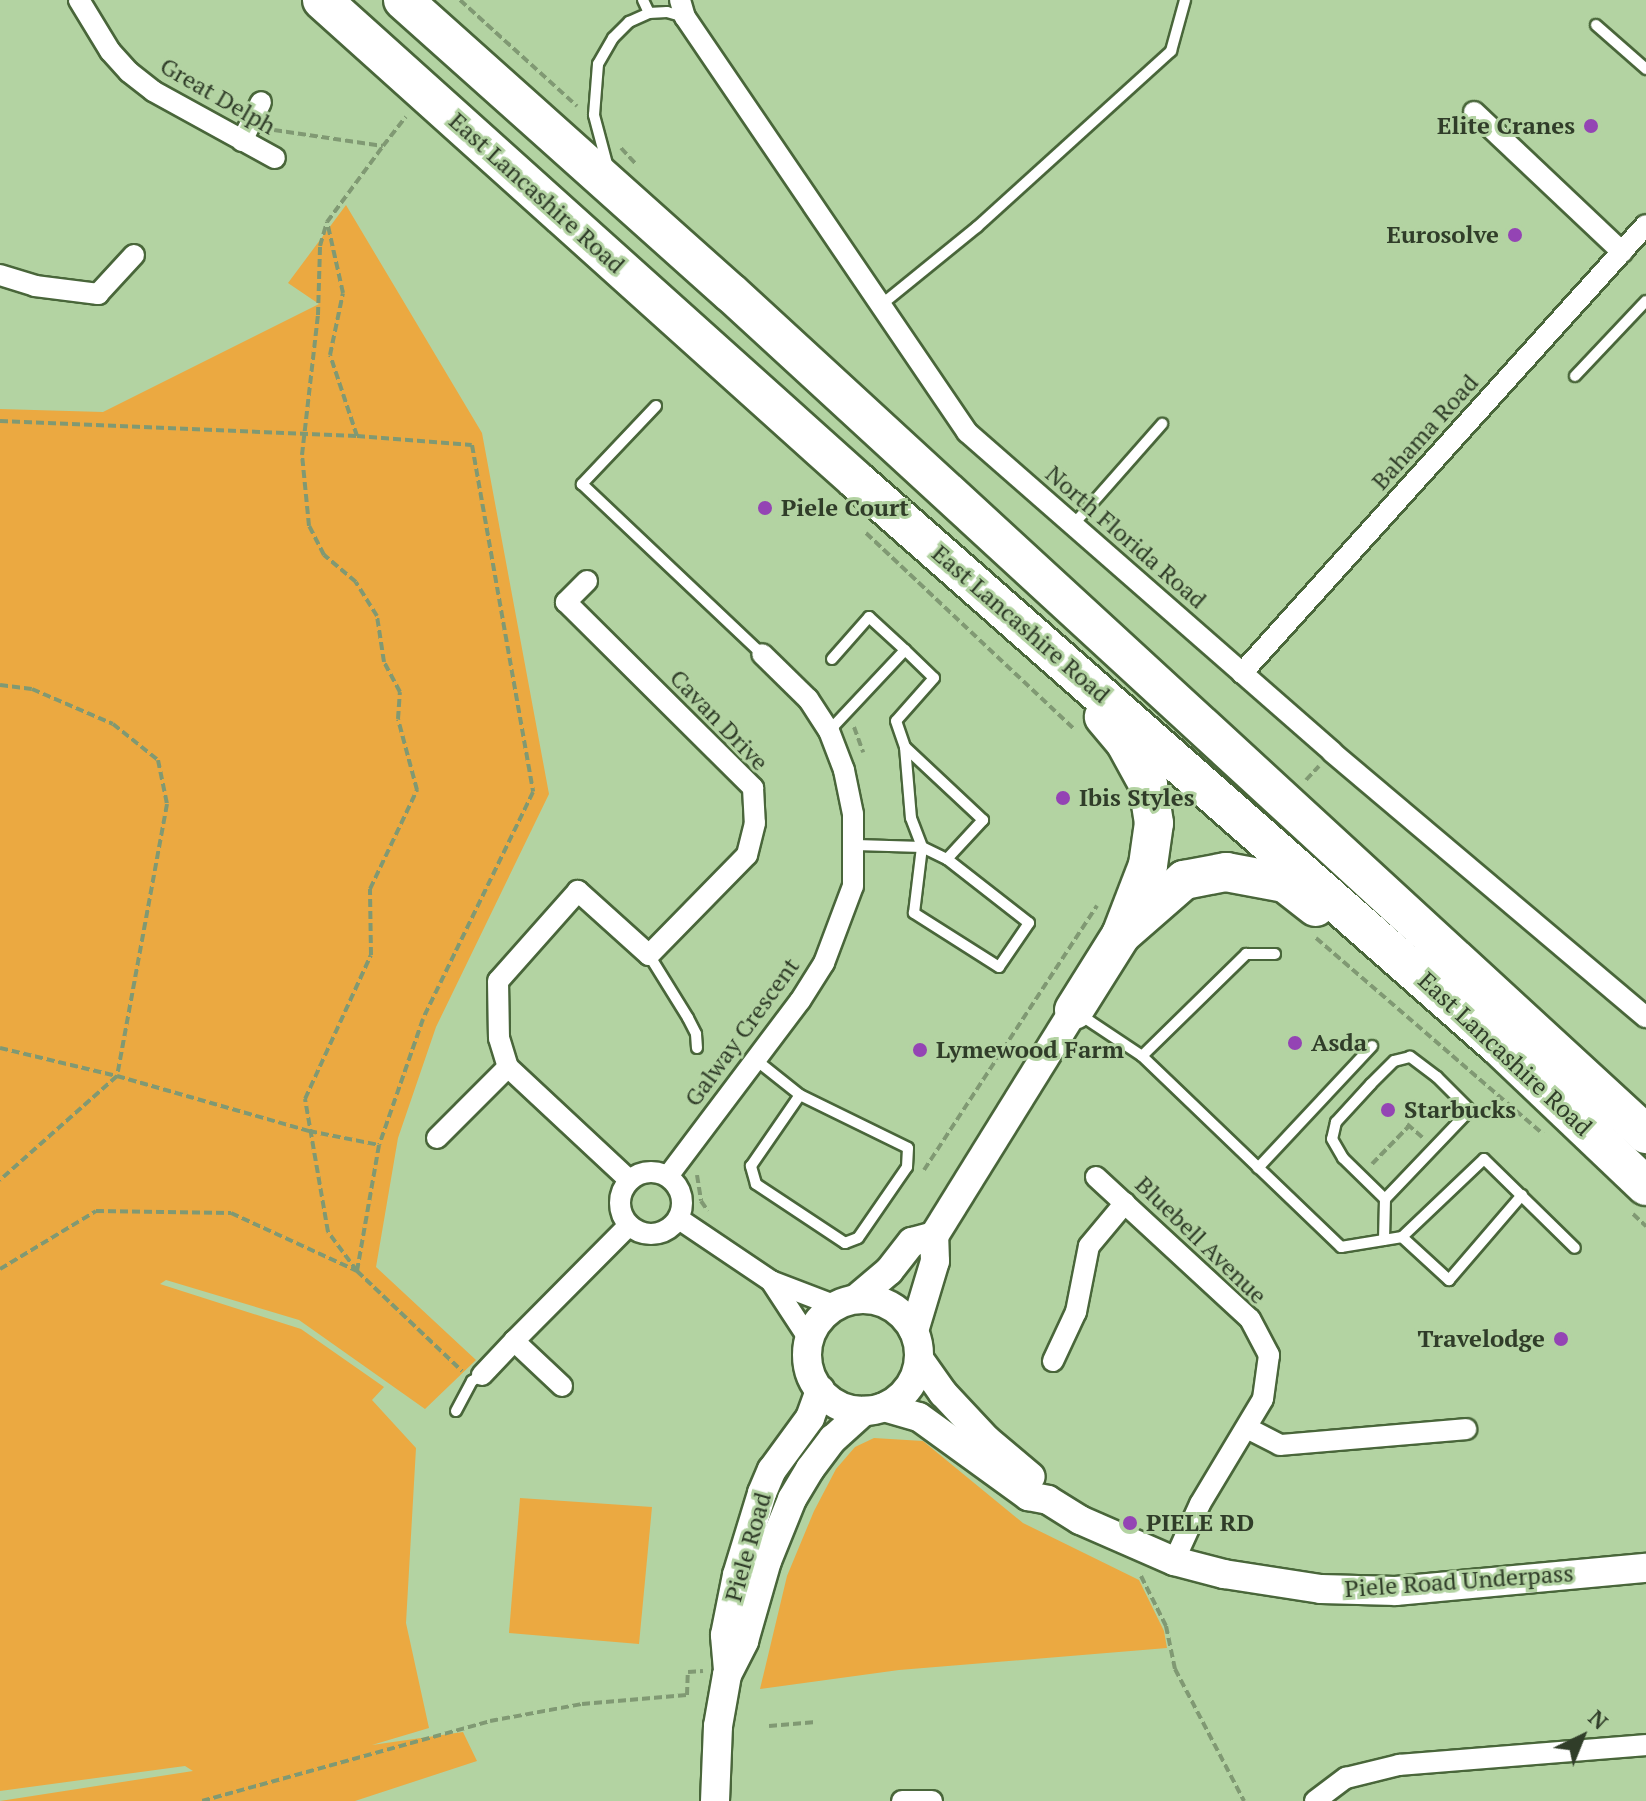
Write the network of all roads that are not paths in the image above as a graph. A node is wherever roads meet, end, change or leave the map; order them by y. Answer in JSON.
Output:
{"nodes":[{"id":1,"x":79,"y":0,"type":"edge"},
{"id":2,"x":322,"y":0,"type":"edge"},
{"id":3,"x":339,"y":0,"type":"edge"},
{"id":4,"x":403,"y":0,"type":"edge"},
{"id":5,"x":643,"y":0,"type":"edge"},
{"id":6,"x":1185,"y":0,"type":"edge"},
{"id":7,"x":682,"y":8,"type":"edge"},
{"id":8,"x":649,"y":13,"type":"junction"},
{"id":9,"x":1596,"y":25,"type":"dead end"},
{"id":10,"x":1646,"y":69,"type":"edge"},
{"id":11,"x":261,"y":102,"type":"dead end"},
{"id":12,"x":423,"y":108,"type":"junction"},
{"id":13,"x":1474,"y":112,"type":"dead end"},
{"id":14,"x":246,"y":134,"type":"junction"},
{"id":15,"x":275,"y":158,"type":"dead end"},
{"id":16,"x":613,"y":187,"type":"junction"},
{"id":17,"x":1646,"y":225,"type":"edge"},
{"id":18,"x":1622,"y":252,"type":"junction"},
{"id":19,"x":134,"y":255,"type":"dead end"},
{"id":20,"x":0,"y":275,"type":"edge"},
{"id":21,"x":1646,"y":301,"type":"edge"},
{"id":22,"x":881,"y":305,"type":"junction"},
{"id":23,"x":1575,"y":376,"type":"dead end"},
{"id":24,"x":656,"y":406,"type":"dead end"},
{"id":25,"x":1162,"y":424,"type":"dead end"},
{"id":26,"x":1073,"y":525,"type":"junction"},
{"id":27,"x":587,"y":581,"type":"dead end"},
{"id":28,"x":1034,"y":637,"type":"junction"},
{"id":29,"x":905,"y":650,"type":"junction"},
{"id":30,"x":762,"y":654,"type":"joint"},
{"id":31,"x":832,"y":659,"type":"dead end"},
{"id":32,"x":1242,"y":673,"type":"junction"},
{"id":33,"x":829,"y":731,"type":"junction"},
{"id":34,"x":905,"y":747,"type":"junction"},
{"id":35,"x":856,"y":845,"type":"junction"},
{"id":36,"x":922,"y":847,"type":"junction"},
{"id":37,"x":947,"y":859,"type":"junction"},
{"id":38,"x":1121,"y":935,"type":"junction"},
{"id":39,"x":1275,"y":954,"type":"dead end"},
{"id":40,"x":649,"y":955,"type":"junction"},
{"id":41,"x":1074,"y":1010,"type":"junction"},
{"id":42,"x":1646,"y":1017,"type":"edge"},
{"id":43,"x":1372,"y":1046,"type":"dead end"},
{"id":44,"x":697,"y":1048,"type":"dead end"},
{"id":45,"x":1501,"y":1048,"type":"junction"},
{"id":46,"x":1142,"y":1056,"type":"junction"},
{"id":47,"x":756,"y":1060,"type":"junction"},
{"id":48,"x":508,"y":1067,"type":"junction"},
{"id":49,"x":800,"y":1095,"type":"junction"},
{"id":50,"x":1646,"y":1134,"type":"edge"},
{"id":51,"x":437,"y":1138,"type":"dead end"},
{"id":52,"x":1258,"y":1168,"type":"junction"},
{"id":53,"x":668,"y":1176,"type":"junction"},
{"id":54,"x":1096,"y":1177,"type":"dead end"},
{"id":55,"x":629,"y":1180,"type":"junction"},
{"id":56,"x":1522,"y":1195,"type":"junction"},
{"id":57,"x":1635,"y":1196,"type":"edge"},
{"id":58,"x":1385,"y":1199,"type":"junction"},
{"id":59,"x":1125,"y":1203,"type":"junction"},
{"id":60,"x":679,"y":1219,"type":"junction"},
{"id":61,"x":629,"y":1225,"type":"junction"},
{"id":62,"x":934,"y":1236,"type":"junction"},
{"id":63,"x":1402,"y":1237,"type":"junction"},
{"id":64,"x":1384,"y":1240,"type":"junction"},
{"id":65,"x":1575,"y":1248,"type":"dead end"},
{"id":66,"x":771,"y":1281,"type":"junction"},
{"id":67,"x":846,"y":1303,"type":"junction"},
{"id":68,"x":514,"y":1341,"type":"junction"},
{"id":69,"x":800,"y":1341,"type":"junction"},
{"id":70,"x":916,"y":1345,"type":"junction"},
{"id":71,"x":1053,"y":1361,"type":"dead end"},
{"id":72,"x":477,"y":1378,"type":"joint"},
{"id":73,"x":562,"y":1386,"type":"dead end"},
{"id":74,"x":808,"y":1387,"type":"junction"},
{"id":75,"x":874,"y":1409,"type":"junction"},
{"id":76,"x":456,"y":1411,"type":"dead end"},
{"id":77,"x":1247,"y":1428,"type":"junction"},
{"id":78,"x":1466,"y":1429,"type":"dead end"},
{"id":79,"x":1048,"y":1500,"type":"junction"},
{"id":80,"x":1174,"y":1561,"type":"junction"},
{"id":81,"x":1646,"y":1568,"type":"edge"},
{"id":82,"x":728,"y":1670,"type":"junction"},
{"id":83,"x":1646,"y":1745,"type":"edge"},
{"id":84,"x":715,"y":1801,"type":"edge"},
{"id":85,"x":902,"y":1801,"type":"edge"},
{"id":86,"x":932,"y":1801,"type":"edge"},
{"id":87,"x":1315,"y":1801,"type":"edge"}],
"edges":[{"from":1,"to":14,"type":"street","name":"Great Delph"},
{"from":2,"to":12,"type":"highway","name":"East Lancashire Road"},
{"from":3,"to":12,"type":"street"},
{"from":4,"to":16,"type":"highway","name":"East Lancashire Road"},
{"from":5,"to":8,"type":"lane"},
{"from":6,"to":22,"type":"lane"},
{"from":7,"to":8,"type":"lane"},
{"from":7,"to":22,"type":"street","name":"North Florida Road"},
{"from":8,"to":16,"type":"lane"},
{"from":9,"to":10,"type":"lane"},
{"from":11,"to":14,"type":"street"},
{"from":12,"to":28,"type":"highway","name":"East Lancashire Road"},
{"from":13,"to":18,"type":"street"},
{"from":14,"to":15,"type":"street","name":"Great Delph"},
{"from":16,"to":50,"type":"highway","name":"East Lancashire Road"},
{"from":17,"to":18,"type":"street","name":"Bahama Road"},
{"from":18,"to":32,"type":"street","name":"Bahama Road"},
{"from":19,"to":20,"type":"street"},
{"from":21,"to":23,"type":"lane"},
{"from":22,"to":26,"type":"street","name":"North Florida Road"},
{"from":24,"to":30,"type":"lane"},
{"from":25,"to":26,"type":"lane"},
{"from":26,"to":32,"type":"street","name":"North Florida Road"},
{"from":27,"to":40,"type":"street","name":"Cavan Drive"},
{"from":28,"to":38,"type":"highway"},
{"from":28,"to":45,"type":"highway","name":"East Lancashire Road"},
{"from":29,"to":31,"type":"lane"},
{"from":29,"to":33,"type":"lane"},
{"from":29,"to":34,"type":"lane"},
{"from":30,"to":33,"type":"street","name":"Galway Crescent"},
{"from":32,"to":42,"type":"street","name":"North Florida Road"},
{"from":33,"to":35,"type":"street","name":"Galway Crescent"},
{"from":34,"to":36,"type":"lane"},
{"from":34,"to":37,"type":"lane"},
{"from":35,"to":36,"type":"lane"},
{"from":35,"to":47,"type":"street","name":"Galway Crescent"},
{"from":36,"to":37,"type":"lane"},
{"from":36,"to":37,"type":"lane"},
{"from":38,"to":41,"type":"highway"},
{"from":38,"to":45,"type":"highway"},
{"from":39,"to":46,"type":"lane"},
{"from":40,"to":44,"type":"lane"},
{"from":40,"to":48,"type":"street"},
{"from":41,"to":46,"type":"lane"},
{"from":41,"to":62,"type":"street"},
{"from":43,"to":52,"type":"lane"},
{"from":45,"to":57,"type":"highway","name":"East Lancashire Road"},
{"from":46,"to":52,"type":"lane"},
{"from":47,"to":49,"type":"lane"},
{"from":47,"to":53,"type":"street","name":"Galway Crescent"},
{"from":48,"to":51,"type":"street"},
{"from":48,"to":55,"type":"street"},
{"from":49,"to":49,"type":"lane"},
{"from":52,"to":64,"type":"lane"},
{"from":53,"to":55,"type":"street"},
{"from":53,"to":60,"type":"street"},
{"from":54,"to":59,"type":"street","name":"Bluebell Avenue"},
{"from":55,"to":61,"type":"street"},
{"from":56,"to":63,"type":"lane"},
{"from":56,"to":63,"type":"lane"},
{"from":56,"to":65,"type":"lane"},
{"from":58,"to":58,"type":"lane"},
{"from":58,"to":64,"type":"lane"},
{"from":59,"to":71,"type":"street"},
{"from":59,"to":77,"type":"street","name":"Bluebell Avenue"},
{"from":60,"to":61,"type":"street"},
{"from":60,"to":66,"type":"street"},
{"from":61,"to":68,"type":"street"},
{"from":62,"to":67,"type":"street"},
{"from":62,"to":70,"type":"street"},
{"from":63,"to":64,"type":"lane"},
{"from":66,"to":67,"type":"street"},
{"from":66,"to":69,"type":"street"},
{"from":67,"to":69,"type":"street"},
{"from":67,"to":70,"type":"street"},
{"from":68,"to":72,"type":"street"},
{"from":68,"to":73,"type":"street"},
{"from":69,"to":74,"type":"street"},
{"from":70,"to":75,"type":"street"},
{"from":70,"to":79,"type":"street","name":"Piele Road Underpass"},
{"from":72,"to":76,"type":"lane"},
{"from":74,"to":75,"type":"street"},
{"from":74,"to":82,"type":"street","name":"Piele Road"},
{"from":75,"to":79,"type":"street","name":"Piele Road Underpass"},
{"from":75,"to":82,"type":"street","name":"Piele Road"},
{"from":77,"to":78,"type":"street"},
{"from":77,"to":80,"type":"street","name":"Bluebell Avenue"},
{"from":79,"to":80,"type":"street","name":"Piele Road Underpass"},
{"from":80,"to":81,"type":"street","name":"Piele Road Underpass"},
{"from":82,"to":84,"type":"street","name":"Piele Road"},
{"from":83,"to":87,"type":"street"},
{"from":85,"to":86,"type":"street"}]}
